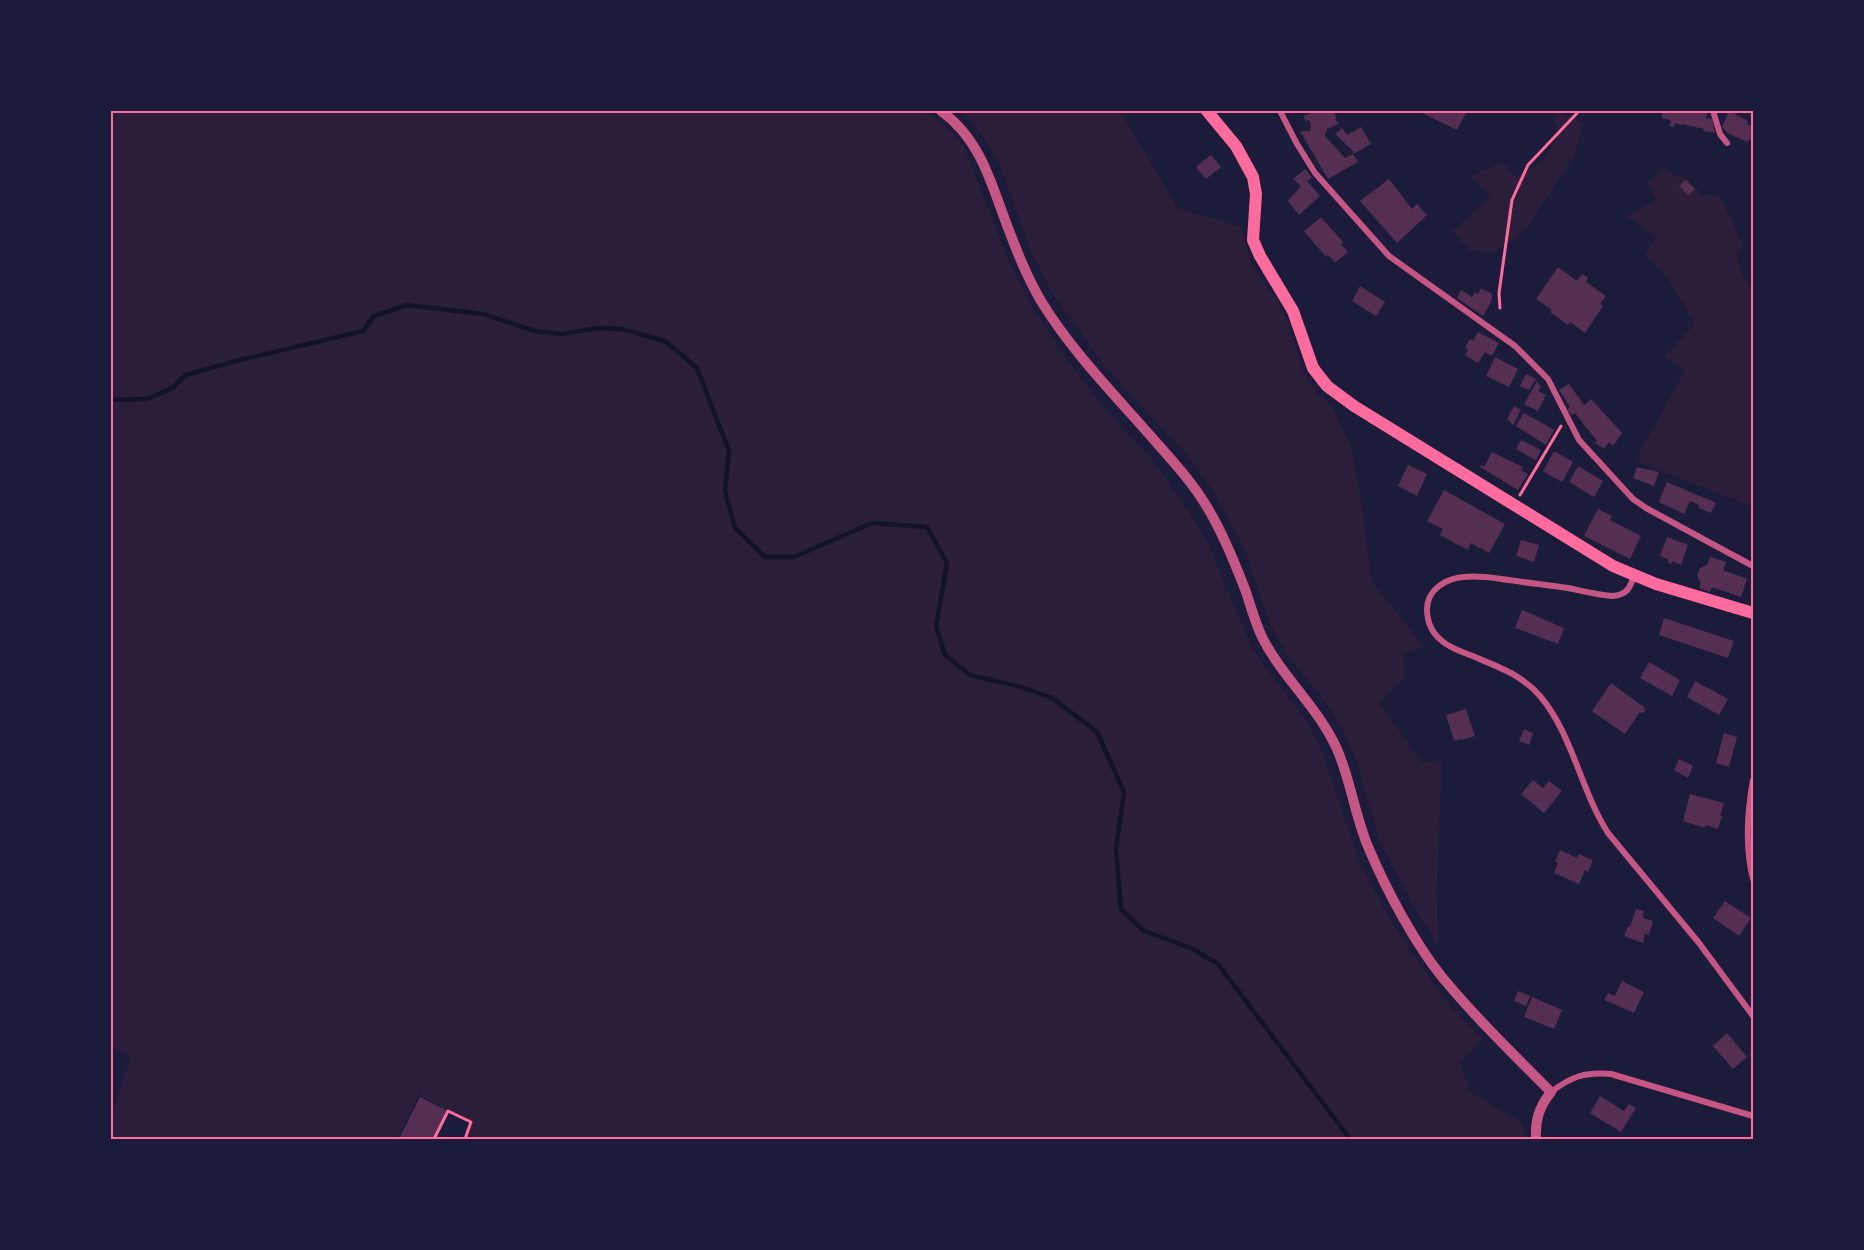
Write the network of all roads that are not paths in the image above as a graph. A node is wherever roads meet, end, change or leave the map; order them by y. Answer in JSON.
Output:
{"nodes":[{"id":1,"x":941,"y":111,"type":"edge"},
{"id":2,"x":1208,"y":111,"type":"edge"},
{"id":3,"x":1281,"y":111,"type":"edge"},
{"id":4,"x":1713,"y":111,"type":"edge"},
{"id":5,"x":1727,"y":143,"type":"dead end"},
{"id":6,"x":1753,"y":566,"type":"edge"},
{"id":7,"x":1634,"y":576,"type":"junction"},
{"id":8,"x":1753,"y":614,"type":"edge"},
{"id":9,"x":1753,"y":780,"type":"edge"},
{"id":10,"x":1753,"y":879,"type":"edge"},
{"id":11,"x":1753,"y":1016,"type":"edge"},
{"id":12,"x":1551,"y":1092,"type":"junction"},
{"id":13,"x":1753,"y":1116,"type":"edge"},
{"id":14,"x":1536,"y":1139,"type":"edge"}],
"edges":[{"from":1,"to":12,"type":"street"},
{"from":2,"to":7,"type":"main road"},
{"from":3,"to":6,"type":"street"},
{"from":4,"to":5,"type":"street"},
{"from":7,"to":8,"type":"main road"},
{"from":7,"to":11,"type":"street"},
{"from":9,"to":10,"type":"street"},
{"from":12,"to":13,"type":"street"},
{"from":12,"to":14,"type":"street"}]}
